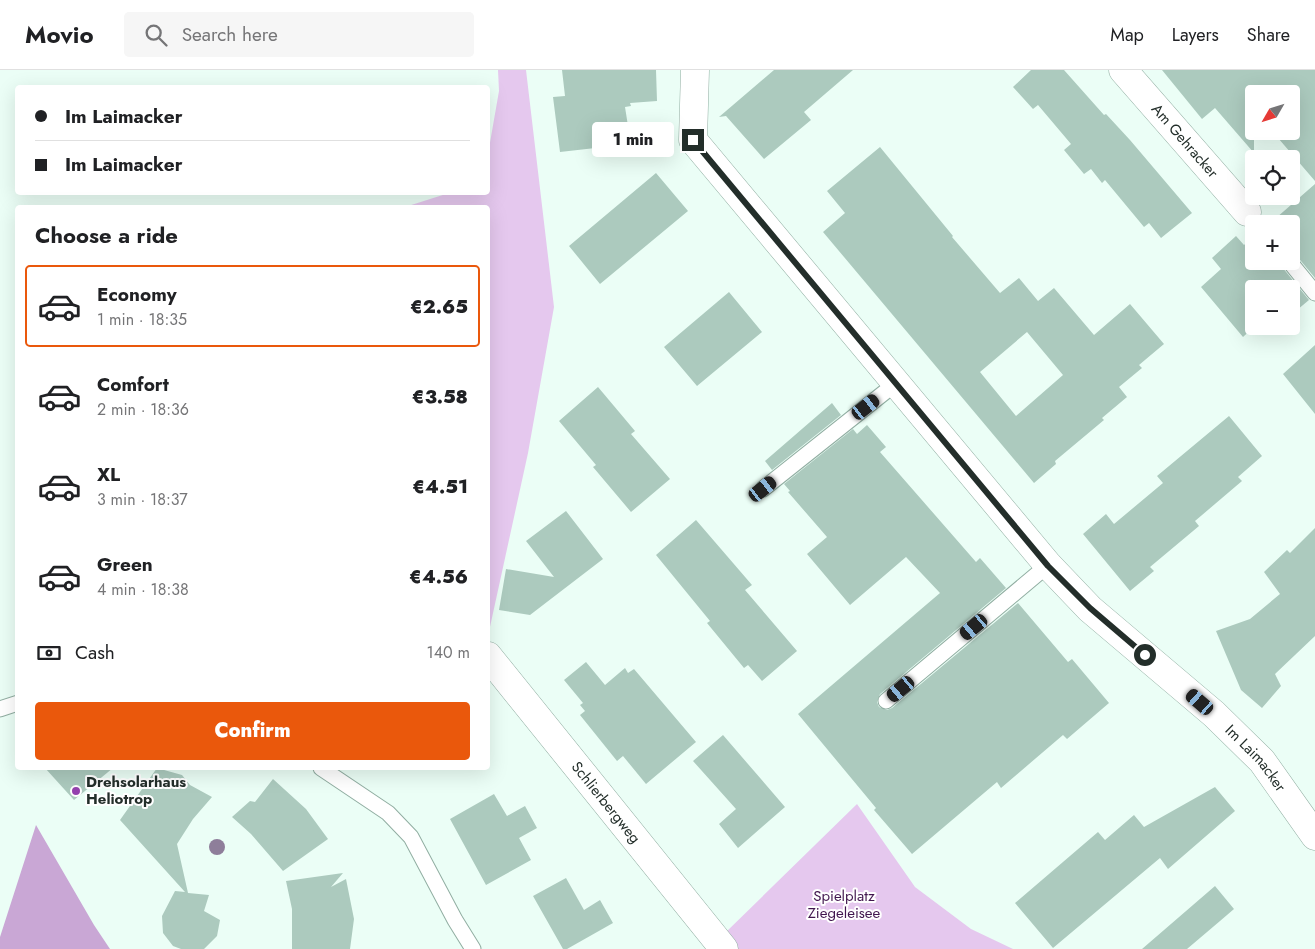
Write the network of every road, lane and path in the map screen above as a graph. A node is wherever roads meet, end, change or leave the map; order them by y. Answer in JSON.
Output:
{"nodes":[{"id":1,"x":695,"y":70,"type":"edge"},
{"id":2,"x":1123,"y":70,"type":"edge"},
{"id":3,"x":1249,"y":215,"type":"edge"},
{"id":4,"x":1296,"y":270,"type":"edge"},
{"id":5,"x":1315,"y":293,"type":"edge"},
{"id":6,"x":895,"y":384,"type":"junction"},
{"id":7,"x":763,"y":489,"type":"dead end"},
{"id":8,"x":1048,"y":566,"type":"junction"},
{"id":9,"x":490,"y":658,"type":"edge"},
{"id":10,"x":886,"y":701,"type":"dead end"},
{"id":11,"x":15,"y":704,"type":"edge"},
{"id":12,"x":0,"y":709,"type":"edge"},
{"id":13,"x":323,"y":770,"type":"edge"},
{"id":14,"x":1315,"y":836,"type":"edge"},
{"id":15,"x":473,"y":949,"type":"edge"},
{"id":16,"x":724,"y":949,"type":"edge"}],
"edges":[{"from":1,"to":6,"type":"street","name":"Im Laimacker"},
{"from":2,"to":3,"type":"street","name":"Am Gehracker"},
{"from":4,"to":5,"type":"lane"},
{"from":6,"to":7,"type":"lane"},
{"from":6,"to":8,"type":"street","name":"Im Laimacker"},
{"from":8,"to":10,"type":"lane"},
{"from":8,"to":14,"type":"street","name":"Im Laimacker"},
{"from":9,"to":16,"type":"street","name":"Schlierbergweg"},
{"from":11,"to":12,"type":"lane"},
{"from":13,"to":15,"type":"lane"}]}
